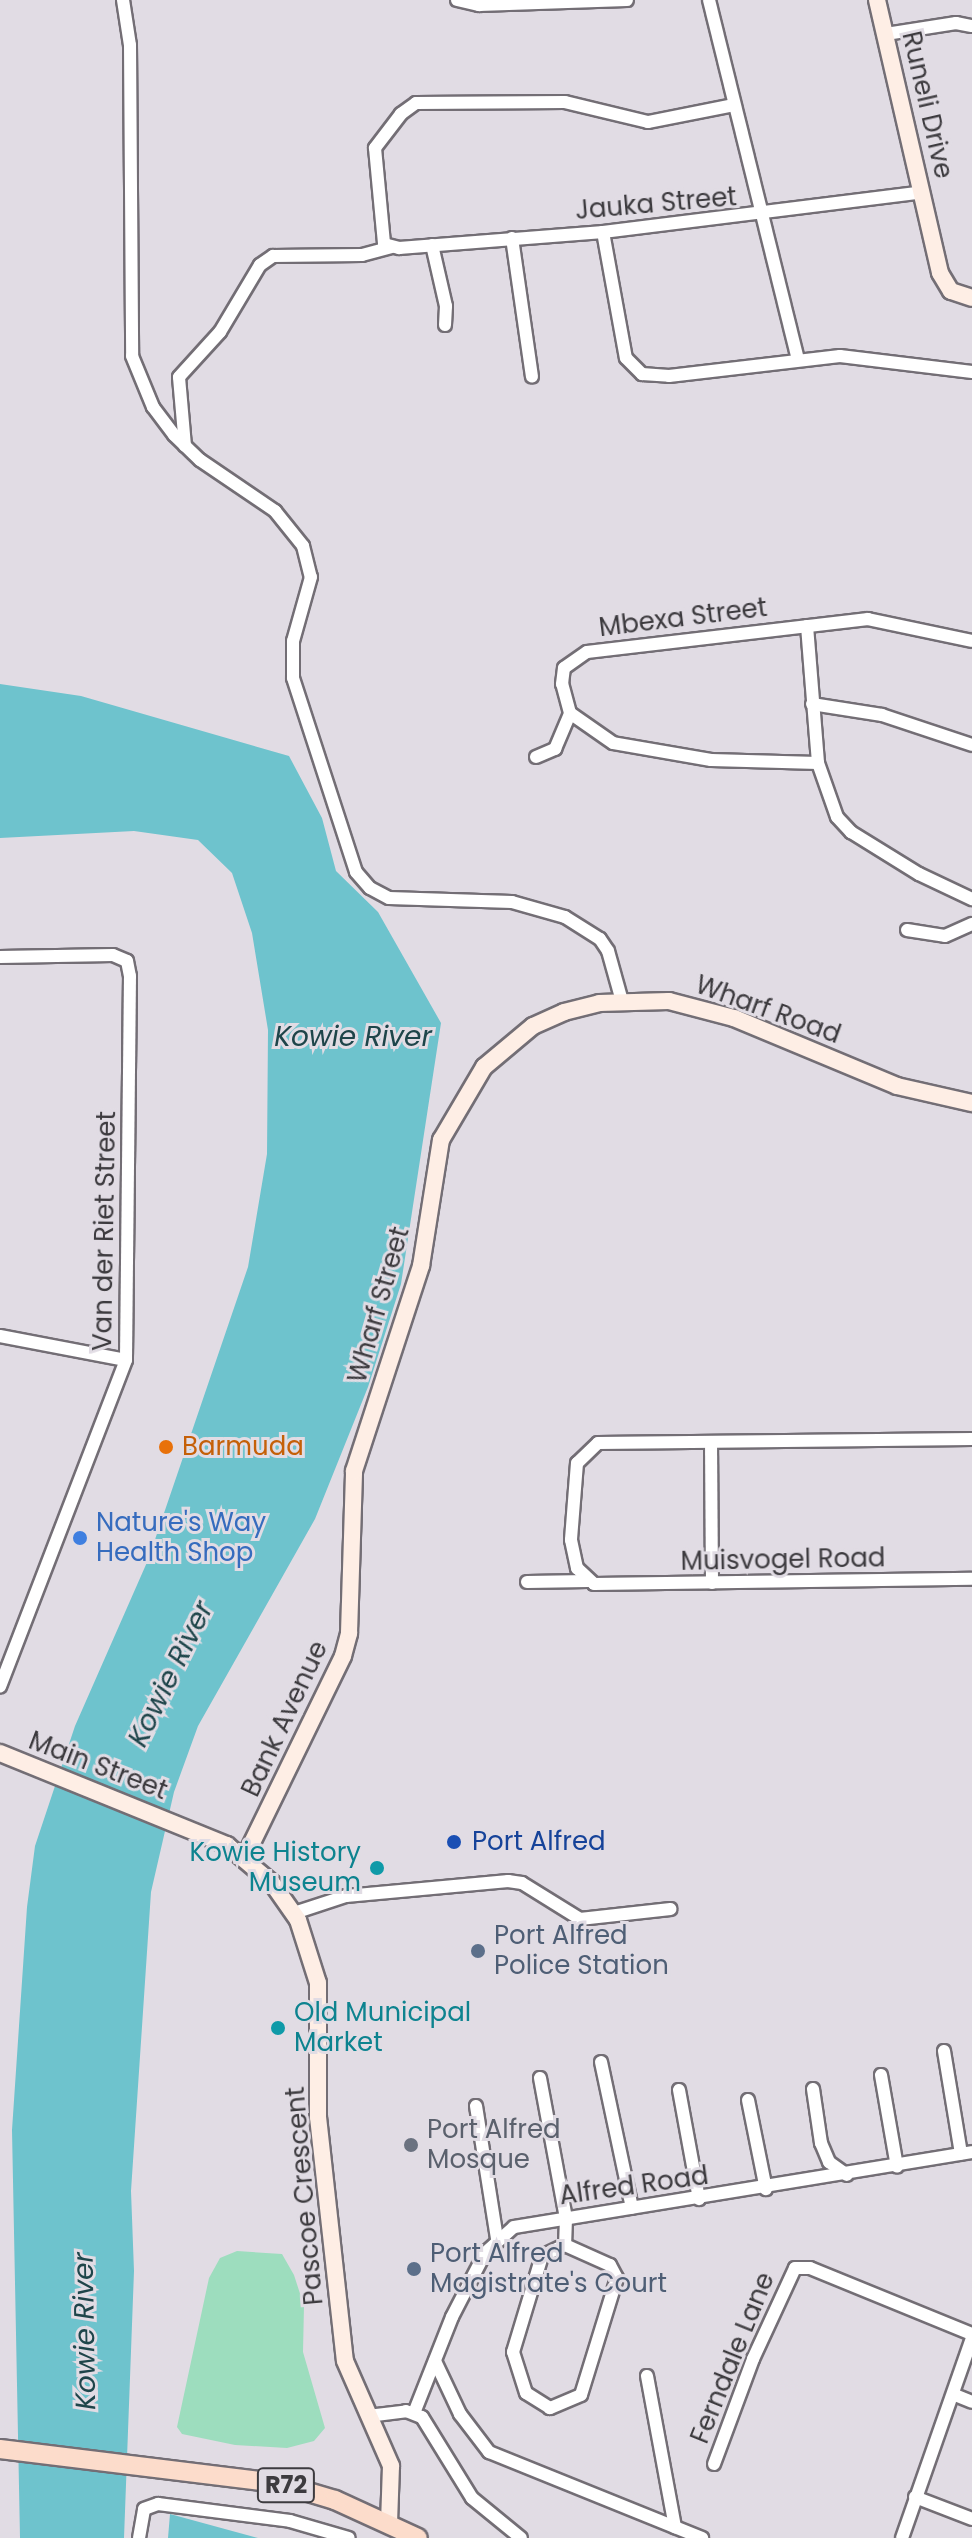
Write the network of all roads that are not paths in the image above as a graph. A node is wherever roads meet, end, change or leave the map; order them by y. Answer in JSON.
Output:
{"nodes":[{"id":1,"x":123,"y":0,"type":"edge"},
{"id":2,"x":457,"y":0,"type":"edge"},
{"id":3,"x":579,"y":0,"type":"edge"},
{"id":4,"x":627,"y":0,"type":"edge"},
{"id":5,"x":709,"y":0,"type":"edge"},
{"id":6,"x":877,"y":0,"type":"edge"},
{"id":7,"x":972,"y":26,"type":"edge"},
{"id":8,"x":886,"y":34,"type":"junction"},
{"id":9,"x":734,"y":105,"type":"junction"},
{"id":10,"x":923,"y":192,"type":"junction"},
{"id":11,"x":764,"y":215,"type":"junction"},
{"id":12,"x":603,"y":232,"type":"junction"},
{"id":13,"x":512,"y":238,"type":"junction"},
{"id":14,"x":432,"y":245,"type":"junction"},
{"id":15,"x":391,"y":247,"type":"junction"},
{"id":16,"x":972,"y":298,"type":"edge"},
{"id":17,"x":445,"y":325,"type":"dead end"},
{"id":18,"x":798,"y":359,"type":"junction"},
{"id":19,"x":972,"y":372,"type":"edge"},
{"id":20,"x":532,"y":377,"type":"dead end"},
{"id":21,"x":185,"y":446,"type":"junction"},
{"id":22,"x":807,"y":626,"type":"junction"},
{"id":23,"x":972,"y":641,"type":"edge"},
{"id":24,"x":812,"y":704,"type":"junction"},
{"id":25,"x":570,"y":713,"type":"junction"},
{"id":26,"x":972,"y":745,"type":"edge"},
{"id":27,"x":536,"y":757,"type":"dead end"},
{"id":28,"x":818,"y":763,"type":"junction"},
{"id":29,"x":972,"y":899,"type":"edge"},
{"id":30,"x":972,"y":924,"type":"edge"},
{"id":31,"x":907,"y":930,"type":"dead end"},
{"id":32,"x":0,"y":957,"type":"edge"},
{"id":33,"x":622,"y":1001,"type":"junction"},
{"id":34,"x":972,"y":1103,"type":"edge"},
{"id":35,"x":448,"y":1123,"type":"joint"},
{"id":36,"x":0,"y":1336,"type":"edge"},
{"id":37,"x":126,"y":1360,"type":"junction"},
{"id":38,"x":972,"y":1439,"type":"edge"},
{"id":39,"x":711,"y":1442,"type":"junction"},
{"id":40,"x":359,"y":1452,"type":"joint"},
{"id":41,"x":972,"y":1579,"type":"edge"},
{"id":42,"x":527,"y":1582,"type":"dead end"},
{"id":43,"x":591,"y":1582,"type":"junction"},
{"id":44,"x":712,"y":1583,"type":"junction"},
{"id":45,"x":0,"y":1686,"type":"edge"},
{"id":46,"x":0,"y":1753,"type":"edge"},
{"id":47,"x":178,"y":1823,"type":"joint"},
{"id":48,"x":245,"y":1857,"type":"junction"},
{"id":49,"x":670,"y":1909,"type":"dead end"},
{"id":50,"x":294,"y":1913,"type":"junction"},
{"id":51,"x":944,"y":2051,"type":"dead end"},
{"id":52,"x":601,"y":2062,"type":"dead end"},
{"id":53,"x":881,"y":2075,"type":"dead end"},
{"id":54,"x":540,"y":2078,"type":"dead end"},
{"id":55,"x":813,"y":2089,"type":"dead end"},
{"id":56,"x":679,"y":2090,"type":"dead end"},
{"id":57,"x":748,"y":2100,"type":"dead end"},
{"id":58,"x":476,"y":2106,"type":"dead end"},
{"id":59,"x":966,"y":2153,"type":"edge"},
{"id":60,"x":897,"y":2167,"type":"junction"},
{"id":61,"x":847,"y":2175,"type":"junction"},
{"id":62,"x":766,"y":2189,"type":"junction"},
{"id":63,"x":699,"y":2199,"type":"junction"},
{"id":64,"x":632,"y":2208,"type":"junction"},
{"id":65,"x":566,"y":2218,"type":"junction"},
{"id":66,"x":497,"y":2238,"type":"junction"},
{"id":67,"x":565,"y":2245,"type":"junction"},
{"id":68,"x":972,"y":2336,"type":"edge"},
{"id":69,"x":435,"y":2360,"type":"junction"},
{"id":70,"x":647,"y":2376,"type":"dead end"},
{"id":71,"x":955,"y":2395,"type":"junction"},
{"id":72,"x":972,"y":2402,"type":"edge"},
{"id":73,"x":414,"y":2413,"type":"junction"},
{"id":74,"x":368,"y":2416,"type":"junction"},
{"id":75,"x":0,"y":2449,"type":"edge"},
{"id":76,"x":714,"y":2464,"type":"dead end"},
{"id":77,"x":915,"y":2497,"type":"junction"},
{"id":78,"x":972,"y":2519,"type":"edge"},
{"id":79,"x":389,"y":2523,"type":"junction"},
{"id":80,"x":675,"y":2527,"type":"junction"},
{"id":81,"x":139,"y":2538,"type":"edge"},
{"id":82,"x":349,"y":2538,"type":"edge"},
{"id":83,"x":418,"y":2538,"type":"edge"},
{"id":84,"x":521,"y":2538,"type":"edge"},
{"id":85,"x":702,"y":2538,"type":"edge"},
{"id":86,"x":902,"y":2538,"type":"edge"}],
"edges":[{"from":1,"to":21,"type":"street"},
{"from":2,"to":3,"type":"street"},
{"from":3,"to":4,"type":"street"},
{"from":5,"to":9,"type":"street"},
{"from":6,"to":8,"type":"street","name":"Runeli Drive"},
{"from":7,"to":8,"type":"street"},
{"from":8,"to":10,"type":"street","name":"Runeli Drive"},
{"from":9,"to":11,"type":"street"},
{"from":9,"to":15,"type":"street"},
{"from":10,"to":11,"type":"street","name":"Jauka Street"},
{"from":10,"to":16,"type":"street","name":"Runeli Drive"},
{"from":11,"to":12,"type":"street","name":"Jauka Street"},
{"from":11,"to":18,"type":"street"},
{"from":12,"to":13,"type":"street","name":"Jauka Street"},
{"from":12,"to":18,"type":"street"},
{"from":13,"to":14,"type":"street","name":"Jauka Street"},
{"from":13,"to":20,"type":"street"},
{"from":14,"to":15,"type":"street","name":"Jauka Street"},
{"from":14,"to":17,"type":"street"},
{"from":15,"to":21,"type":"street","name":"Jauka Street"},
{"from":18,"to":19,"type":"street"},
{"from":21,"to":33,"type":"street"},
{"from":22,"to":23,"type":"street","name":"Mbexa Street"},
{"from":22,"to":24,"type":"street"},
{"from":22,"to":25,"type":"street","name":"Mbexa Street"},
{"from":24,"to":26,"type":"street"},
{"from":24,"to":28,"type":"street"},
{"from":25,"to":27,"type":"street"},
{"from":25,"to":28,"type":"street"},
{"from":28,"to":29,"type":"street"},
{"from":30,"to":31,"type":"street"},
{"from":32,"to":37,"type":"street","name":"Van der Riet Street"},
{"from":33,"to":34,"type":"street","name":"Wharf Road"},
{"from":33,"to":35,"type":"street","name":"Wharf Road"},
{"from":35,"to":40,"type":"street","name":"Wharf Street"},
{"from":36,"to":37,"type":"street"},
{"from":37,"to":45,"type":"street","name":"Van der Riet Street"},
{"from":38,"to":39,"type":"street"},
{"from":39,"to":43,"type":"street"},
{"from":39,"to":44,"type":"street"},
{"from":40,"to":48,"type":"street","name":"Bank Avenue"},
{"from":41,"to":44,"type":"street","name":"Muisvogel Road"},
{"from":42,"to":43,"type":"street","name":"Muisvogel Road"},
{"from":43,"to":44,"type":"street","name":"Muisvogel Road"},
{"from":46,"to":47,"type":"street","name":"Main Street"},
{"from":47,"to":48,"type":"street","name":"Pascoe Crescent"},
{"from":48,"to":50,"type":"street","name":"Pascoe Crescent"},
{"from":49,"to":50,"type":"street"},
{"from":50,"to":74,"type":"street","name":"Pascoe Crescent"},
{"from":51,"to":59,"type":"street"},
{"from":52,"to":64,"type":"street"},
{"from":53,"to":60,"type":"street"},
{"from":54,"to":65,"type":"street"},
{"from":55,"to":61,"type":"street"},
{"from":56,"to":63,"type":"street"},
{"from":57,"to":62,"type":"street"},
{"from":58,"to":66,"type":"street"},
{"from":59,"to":60,"type":"street","name":"Alfred Road"},
{"from":60,"to":61,"type":"street","name":"Alfred Road"},
{"from":61,"to":62,"type":"street","name":"Alfred Road"},
{"from":62,"to":63,"type":"street","name":"Alfred Road"},
{"from":63,"to":64,"type":"street","name":"Alfred Road"},
{"from":64,"to":65,"type":"street","name":"Alfred Road"},
{"from":65,"to":66,"type":"street","name":"Alfred Road"},
{"from":65,"to":67,"type":"street"},
{"from":66,"to":69,"type":"street"},
{"from":67,"to":67,"type":"street"},
{"from":68,"to":71,"type":"street"},
{"from":68,"to":76,"type":"street","name":"Ferndale Lane"},
{"from":69,"to":73,"type":"street"},
{"from":69,"to":80,"type":"street"},
{"from":70,"to":80,"type":"street"},
{"from":71,"to":72,"type":"street"},
{"from":71,"to":77,"type":"street"},
{"from":73,"to":74,"type":"street"},
{"from":73,"to":84,"type":"street"},
{"from":74,"to":79,"type":"street","name":"Pascoe Crescent"},
{"from":75,"to":79,"type":"main road","number":"R72"},
{"from":77,"to":78,"type":"street"},
{"from":77,"to":86,"type":"street"},
{"from":79,"to":83,"type":"main road","number":"R72"},
{"from":80,"to":85,"type":"street"},
{"from":81,"to":82,"type":"street"}]}
